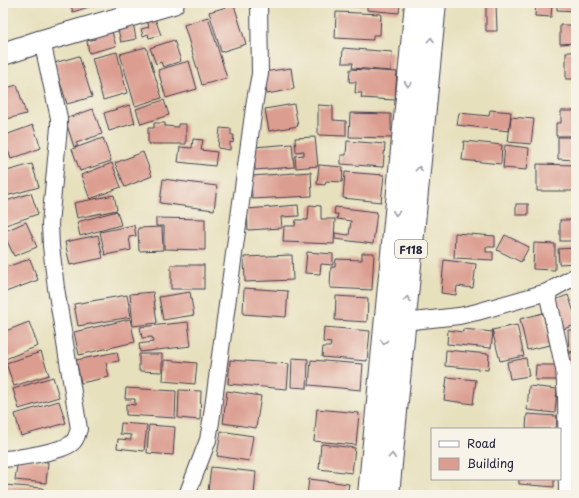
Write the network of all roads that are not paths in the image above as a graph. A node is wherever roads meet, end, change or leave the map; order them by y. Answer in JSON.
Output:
{"nodes":[{"id":1,"x":173,"y":3,"type":"edge"},
{"id":2,"x":259,"y":3,"type":"edge"},
{"id":3,"x":416,"y":3,"type":"edge"},
{"id":4,"x":435,"y":3,"type":"edge"},
{"id":5,"x":42,"y":41,"type":"junction"},
{"id":6,"x":3,"y":54,"type":"edge"},
{"id":7,"x":576,"y":276,"type":"edge"},
{"id":8,"x":547,"y":292,"type":"junction"},
{"id":9,"x":404,"y":322,"type":"junction"},
{"id":10,"x":3,"y":459,"type":"edge"},
{"id":11,"x":187,"y":495,"type":"edge"},
{"id":12,"x":369,"y":495,"type":"edge"},
{"id":13,"x":388,"y":495,"type":"edge"},
{"id":14,"x":568,"y":495,"type":"edge"}],
"edges":[{"from":1,"to":5,"type":"main road"},
{"from":2,"to":11,"type":"street"},
{"from":3,"to":12,"type":"main road","number":"F118","one_way":true},
{"from":9,"to":4,"type":"main road","number":"F118","one_way":true},
{"from":5,"to":6,"type":"main road"},
{"from":5,"to":10,"type":"street"},
{"from":7,"to":8,"type":"street"},
{"from":8,"to":9,"type":"street"},
{"from":8,"to":14,"type":"street"},
{"from":13,"to":9,"type":"main road","number":"F118","one_way":true}]}
